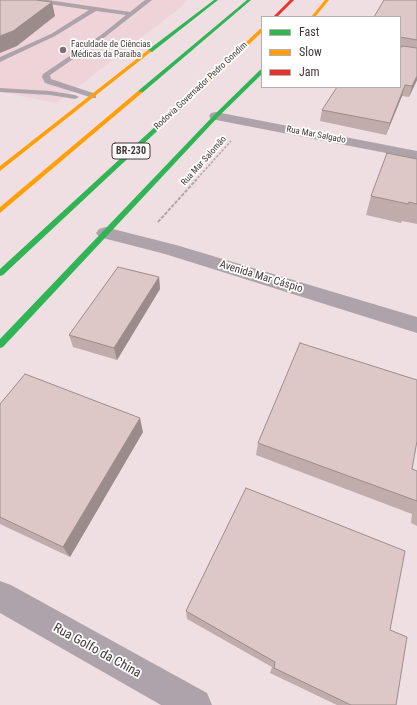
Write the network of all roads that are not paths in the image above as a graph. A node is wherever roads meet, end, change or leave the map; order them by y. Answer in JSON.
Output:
{"nodes":[{"id":1,"x":36,"y":0,"type":"edge"},
{"id":2,"x":149,"y":0,"type":"edge"},
{"id":3,"x":216,"y":0,"type":"edge"},
{"id":4,"x":249,"y":0,"type":"edge"},
{"id":5,"x":292,"y":0,"type":"edge"},
{"id":6,"x":327,"y":0,"type":"edge"},
{"id":7,"x":94,"y":9,"type":"junction"},
{"id":8,"x":132,"y":14,"type":"junction"},
{"id":9,"x":276,"y":16,"type":"edge"},
{"id":10,"x":314,"y":16,"type":"edge"},
{"id":11,"x":261,"y":31,"type":"edge"},
{"id":12,"x":0,"y":60,"type":"edge"},
{"id":13,"x":261,"y":72,"type":"edge"},
{"id":14,"x":0,"y":90,"type":"edge"},
{"id":15,"x":91,"y":97,"type":"junction"},
{"id":16,"x":216,"y":116,"type":"junction"},
{"id":17,"x":417,"y":155,"type":"edge"},
{"id":18,"x":0,"y":169,"type":"edge"},
{"id":19,"x":0,"y":211,"type":"edge"},
{"id":20,"x":105,"y":233,"type":"junction"},
{"id":21,"x":0,"y":273,"type":"edge"},
{"id":22,"x":417,"y":324,"type":"edge"},
{"id":23,"x":2,"y":342,"type":"edge"},
{"id":24,"x":0,"y":596,"type":"edge"},
{"id":25,"x":195,"y":705,"type":"edge"}],
"edges":[{"from":1,"to":7,"type":"lane"},
{"from":2,"to":8,"type":"lane"},
{"from":3,"to":15,"type":"main road"},
{"from":4,"to":19,"type":"main road"},
{"from":5,"to":9,"type":"main road"},
{"from":6,"to":10,"type":"main road"},
{"from":7,"to":8,"type":"lane"},
{"from":7,"to":12,"type":"lane"},
{"from":8,"to":15,"type":"lane"},
{"from":11,"to":21,"type":"main road","name":"Rodovia Governador Pedro Gondim","number":"BR-230"},
{"from":13,"to":16,"type":"main road"},
{"from":14,"to":15,"type":"lane"},
{"from":15,"to":18,"type":"main road"},
{"from":16,"to":17,"type":"street","name":"Rua Mar Salgado"},
{"from":16,"to":20,"type":"main road"},
{"from":20,"to":22,"type":"street","name":"Avenida Mar Cáspio"},
{"from":20,"to":23,"type":"main road"},
{"from":24,"to":25,"type":"street","name":"Rua Golfo da China"}]}
